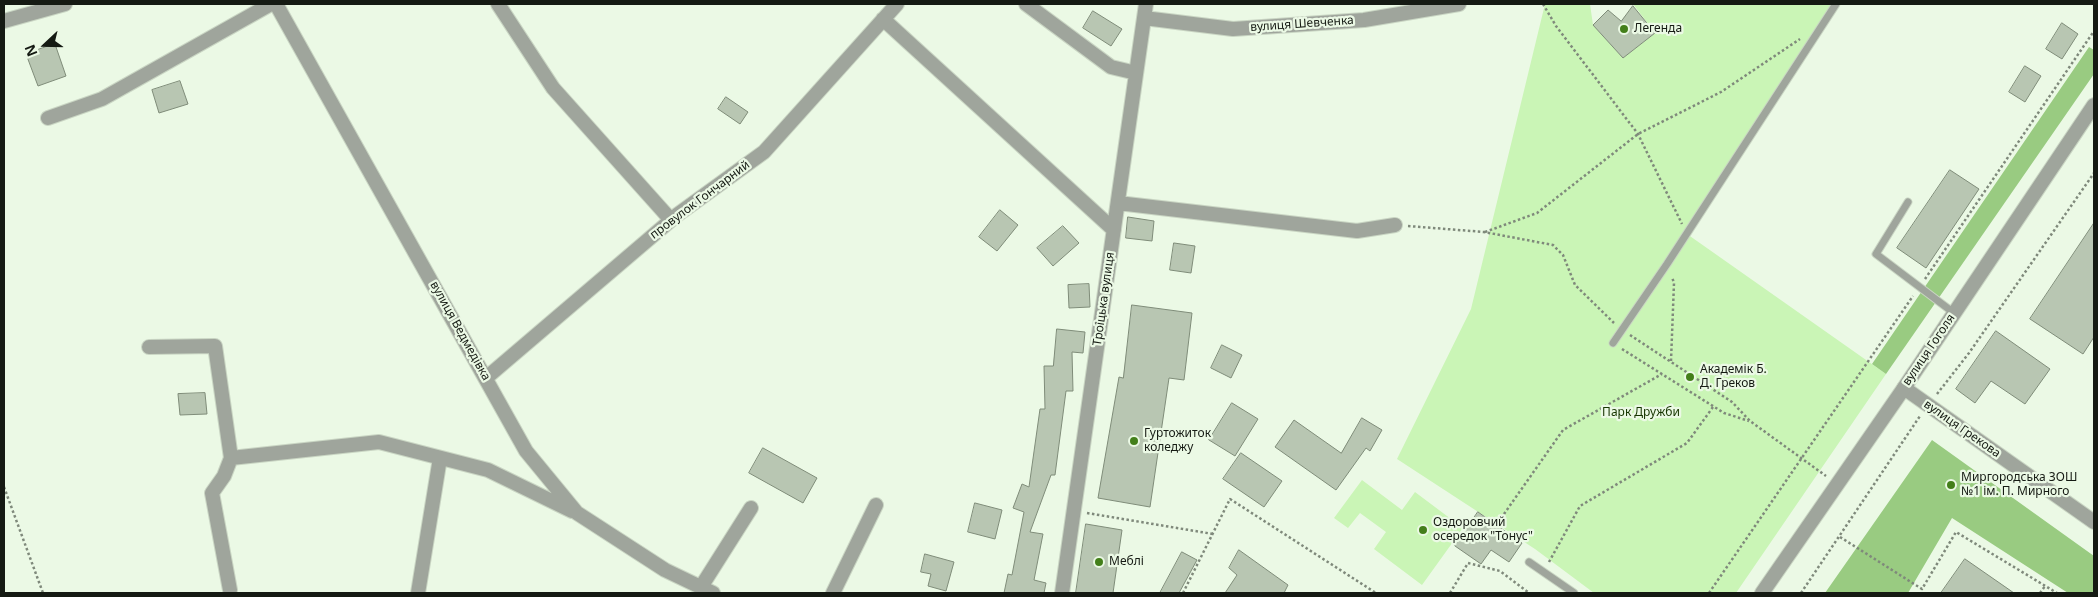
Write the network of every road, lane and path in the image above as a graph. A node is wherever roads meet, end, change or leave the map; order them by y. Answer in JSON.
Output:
{"nodes":[{"id":1,"x":65,"y":4,"type":"edge"},
{"id":2,"x":271,"y":4,"type":"edge"},
{"id":3,"x":276,"y":4,"type":"edge"},
{"id":4,"x":498,"y":4,"type":"edge"},
{"id":5,"x":897,"y":4,"type":"edge"},
{"id":6,"x":1026,"y":4,"type":"edge"},
{"id":7,"x":1146,"y":4,"type":"edge"},
{"id":8,"x":1459,"y":4,"type":"edge"},
{"id":9,"x":1543,"y":4,"type":"edge"},
{"id":10,"x":1836,"y":4,"type":"edge"},
{"id":11,"x":1144,"y":18,"type":"junction"},
{"id":12,"x":883,"y":19,"type":"junction"},
{"id":13,"x":4,"y":21,"type":"edge"},
{"id":14,"x":2094,"y":31,"type":"edge"},
{"id":15,"x":1800,"y":39,"type":"dead end"},
{"id":16,"x":1136,"y":73,"type":"junction"},
{"id":17,"x":2094,"y":105,"type":"edge"},
{"id":18,"x":48,"y":118,"type":"dead end"},
{"id":19,"x":1638,"y":134,"type":"junction"},
{"id":20,"x":2094,"y":173,"type":"edge"},
{"id":21,"x":1908,"y":202,"type":"dead end"},
{"id":22,"x":1118,"y":203,"type":"junction"},
{"id":23,"x":671,"y":220,"type":"junction"},
{"id":24,"x":1395,"y":225,"type":"joint"},
{"id":25,"x":1114,"y":230,"type":"junction"},
{"id":26,"x":1484,"y":232,"type":"junction"},
{"id":27,"x":1687,"y":234,"type":"junction"},
{"id":28,"x":1668,"y":264,"type":"junction"},
{"id":29,"x":1919,"y":287,"type":"junction"},
{"id":30,"x":1954,"y":313,"type":"junction"},
{"id":31,"x":1620,"y":330,"type":"junction"},
{"id":32,"x":1613,"y":343,"type":"joint"},
{"id":33,"x":149,"y":347,"type":"dead end"},
{"id":34,"x":1671,"y":361,"type":"junction"},
{"id":35,"x":1662,"y":374,"type":"junction"},
{"id":36,"x":486,"y":378,"type":"junction"},
{"id":37,"x":1904,"y":388,"type":"junction"},
{"id":38,"x":1928,"y":405,"type":"junction"},
{"id":39,"x":1713,"y":407,"type":"junction"},
{"id":40,"x":1750,"y":421,"type":"junction"},
{"id":41,"x":231,"y":458,"type":"junction"},
{"id":42,"x":440,"y":458,"type":"junction"},
{"id":43,"x":1802,"y":458,"type":"junction"},
{"id":44,"x":1838,"y":484,"type":"junction"},
{"id":45,"x":4,"y":487,"type":"edge"},
{"id":46,"x":876,"y":505,"type":"dead end"},
{"id":47,"x":751,"y":508,"type":"dead end"},
{"id":48,"x":577,"y":513,"type":"junction"},
{"id":49,"x":1087,"y":513,"type":"dead end"},
{"id":50,"x":1504,"y":514,"type":"dead end"},
{"id":51,"x":2094,"y":522,"type":"edge"},
{"id":52,"x":1212,"y":534,"type":"junction"},
{"id":53,"x":1840,"y":537,"type":"junction"},
{"id":54,"x":1529,"y":562,"type":"dead end"},
{"id":55,"x":1543,"y":572,"type":"junction"},
{"id":56,"x":2045,"y":586,"type":"junction"},
{"id":57,"x":230,"y":590,"type":"dead end"},
{"id":58,"x":707,"y":590,"type":"edge"},
{"id":59,"x":43,"y":593,"type":"edge"},
{"id":60,"x":418,"y":593,"type":"edge"},
{"id":61,"x":833,"y":593,"type":"edge"},
{"id":62,"x":1062,"y":593,"type":"edge"},
{"id":63,"x":1183,"y":593,"type":"edge"},
{"id":64,"x":1376,"y":593,"type":"edge"},
{"id":65,"x":1450,"y":593,"type":"edge"},
{"id":66,"x":1529,"y":593,"type":"edge"},
{"id":67,"x":1574,"y":593,"type":"edge"},
{"id":68,"x":1709,"y":593,"type":"edge"},
{"id":69,"x":1762,"y":593,"type":"edge"},
{"id":70,"x":1801,"y":593,"type":"edge"},
{"id":71,"x":2040,"y":593,"type":"edge"},
{"id":72,"x":2057,"y":593,"type":"edge"}],
"edges":[{"from":1,"to":13,"type":"street"},
{"from":2,"to":18,"type":"street"},
{"from":3,"to":36,"type":"street","name":"вулиця Ведмедівка"},
{"from":4,"to":23,"type":"street"},
{"from":5,"to":12,"type":"street","name":"провулок Гончарний"},
{"from":6,"to":16,"type":"street"},
{"from":7,"to":11,"type":"street","name":"Троїцька вулиця"},
{"from":8,"to":11,"type":"street","name":"вулиця Шевченка"},
{"from":9,"to":19,"type":"path"},
{"from":10,"to":27,"type":"lane"},
{"from":11,"to":16,"type":"street","name":"Троїцька вулиця"},
{"from":12,"to":23,"type":"street","name":"провулок Гончарний"},
{"from":12,"to":25,"type":"street"},
{"from":14,"to":29,"type":"path"},
{"from":15,"to":19,"type":"path"},
{"from":16,"to":22,"type":"street","name":"Троїцька вулиця"},
{"from":17,"to":30,"type":"street","name":"вулиця Гоголя"},
{"from":19,"to":26,"type":"path"},
{"from":19,"to":27,"type":"path"},
{"from":20,"to":38,"type":"path"},
{"from":21,"to":29,"type":"lane"},
{"from":22,"to":24,"type":"street"},
{"from":22,"to":25,"type":"street","name":"Троїцька вулиця"},
{"from":23,"to":36,"type":"street","name":"провулок Гончарний"},
{"from":24,"to":26,"type":"path"},
{"from":25,"to":62,"type":"street","name":"Троїцька вулиця"},
{"from":26,"to":31,"type":"path"},
{"from":27,"to":28,"type":"lane"},
{"from":28,"to":31,"type":"lane"},
{"from":28,"to":34,"type":"path"},
{"from":29,"to":30,"type":"lane"},
{"from":29,"to":43,"type":"path"},
{"from":30,"to":37,"type":"street","name":"вулиця Гоголя"},
{"from":31,"to":32,"type":"lane"},
{"from":31,"to":34,"type":"path"},
{"from":32,"to":35,"type":"path"},
{"from":33,"to":41,"type":"street"},
{"from":34,"to":40,"type":"path"},
{"from":35,"to":39,"type":"path"},
{"from":35,"to":50,"type":"path"},
{"from":36,"to":48,"type":"street","name":"вулиця Ведмедівка"},
{"from":37,"to":38,"type":"street","name":"вулиця Грекова"},
{"from":37,"to":44,"type":"street","name":"вулиця Гоголя"},
{"from":38,"to":51,"type":"street","name":"вулиця Грекова"},
{"from":38,"to":53,"type":"path"},
{"from":39,"to":40,"type":"path"},
{"from":39,"to":55,"type":"path"},
{"from":40,"to":43,"type":"path"},
{"from":41,"to":42,"type":"street"},
{"from":41,"to":57,"type":"street"},
{"from":42,"to":48,"type":"street"},
{"from":42,"to":60,"type":"street"},
{"from":43,"to":44,"type":"path"},
{"from":43,"to":68,"type":"path"},
{"from":44,"to":69,"type":"street","name":"вулиця Гоголя"},
{"from":45,"to":59,"type":"path"},
{"from":46,"to":61,"type":"street"},
{"from":47,"to":58,"type":"street"},
{"from":48,"to":58,"type":"street","name":"вулиця Ведмедівка"},
{"from":49,"to":52,"type":"path"},
{"from":52,"to":63,"type":"path"},
{"from":52,"to":64,"type":"path"},
{"from":53,"to":56,"type":"path"},
{"from":53,"to":70,"type":"path"},
{"from":54,"to":55,"type":"lane"},
{"from":55,"to":67,"type":"lane"},
{"from":56,"to":71,"type":"path"},
{"from":56,"to":72,"type":"path"},
{"from":65,"to":66,"type":"path"}]}
